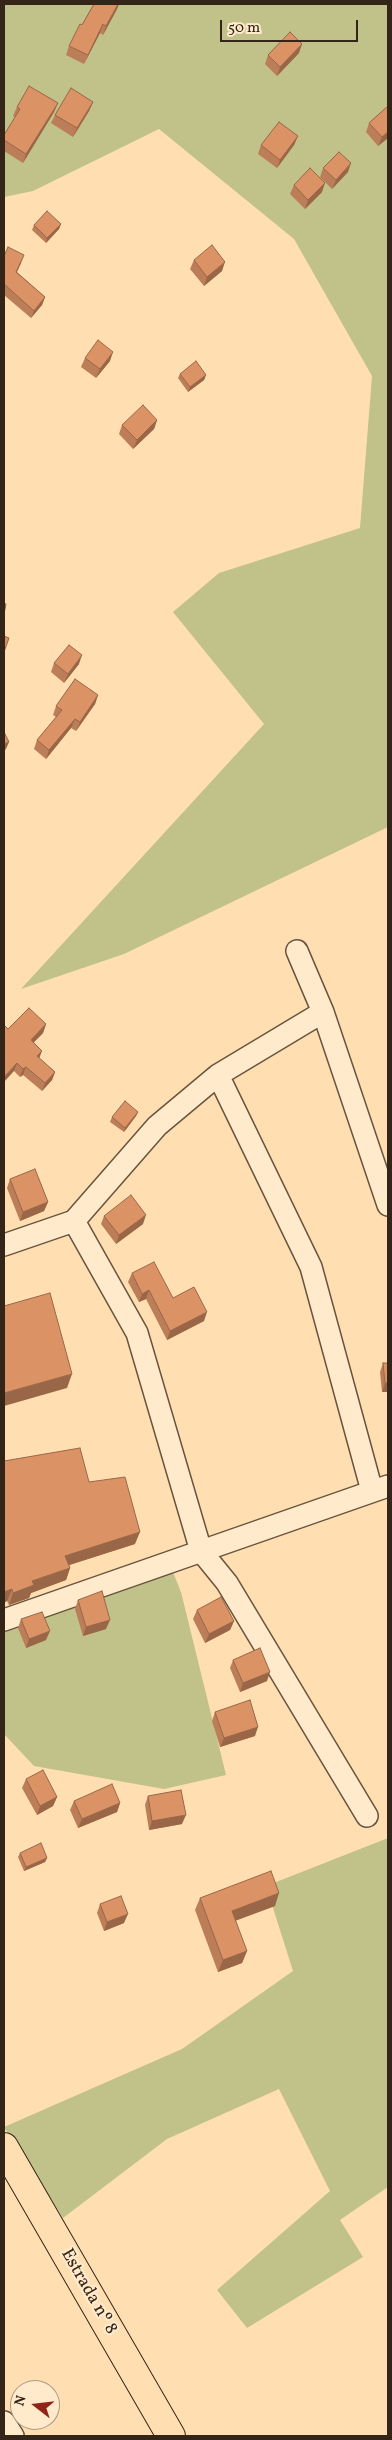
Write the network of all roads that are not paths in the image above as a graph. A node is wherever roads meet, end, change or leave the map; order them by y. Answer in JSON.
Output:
{"nodes":[{"id":1,"x":297,"y":951,"type":"dead end"},
{"id":2,"x":323,"y":1012,"type":"junction"},
{"id":3,"x":218,"y":1075,"type":"junction"},
{"id":4,"x":388,"y":1204,"type":"edge"},
{"id":5,"x":74,"y":1221,"type":"junction"},
{"id":6,"x":4,"y":1246,"type":"edge"},
{"id":7,"x":380,"y":1489,"type":"edge"},
{"id":8,"x":201,"y":1551,"type":"junction"},
{"id":9,"x":4,"y":1620,"type":"edge"},
{"id":10,"x":367,"y":1816,"type":"dead end"},
{"id":11,"x":4,"y":2148,"type":"edge"},
{"id":12,"x":4,"y":2422,"type":"edge"},
{"id":13,"x":13,"y":2436,"type":"edge"},
{"id":14,"x":171,"y":2436,"type":"edge"}],
"edges":[{"from":1,"to":2,"type":"street"},
{"from":2,"to":3,"type":"street"},
{"from":2,"to":4,"type":"street"},
{"from":3,"to":5,"type":"street"},
{"from":3,"to":7,"type":"street"},
{"from":5,"to":6,"type":"street"},
{"from":5,"to":8,"type":"street"},
{"from":7,"to":8,"type":"street"},
{"from":8,"to":9,"type":"street"},
{"from":8,"to":10,"type":"street"},
{"from":11,"to":14,"type":"main road","name":"Estrada nº 8"},
{"from":12,"to":13,"type":"street"}]}
